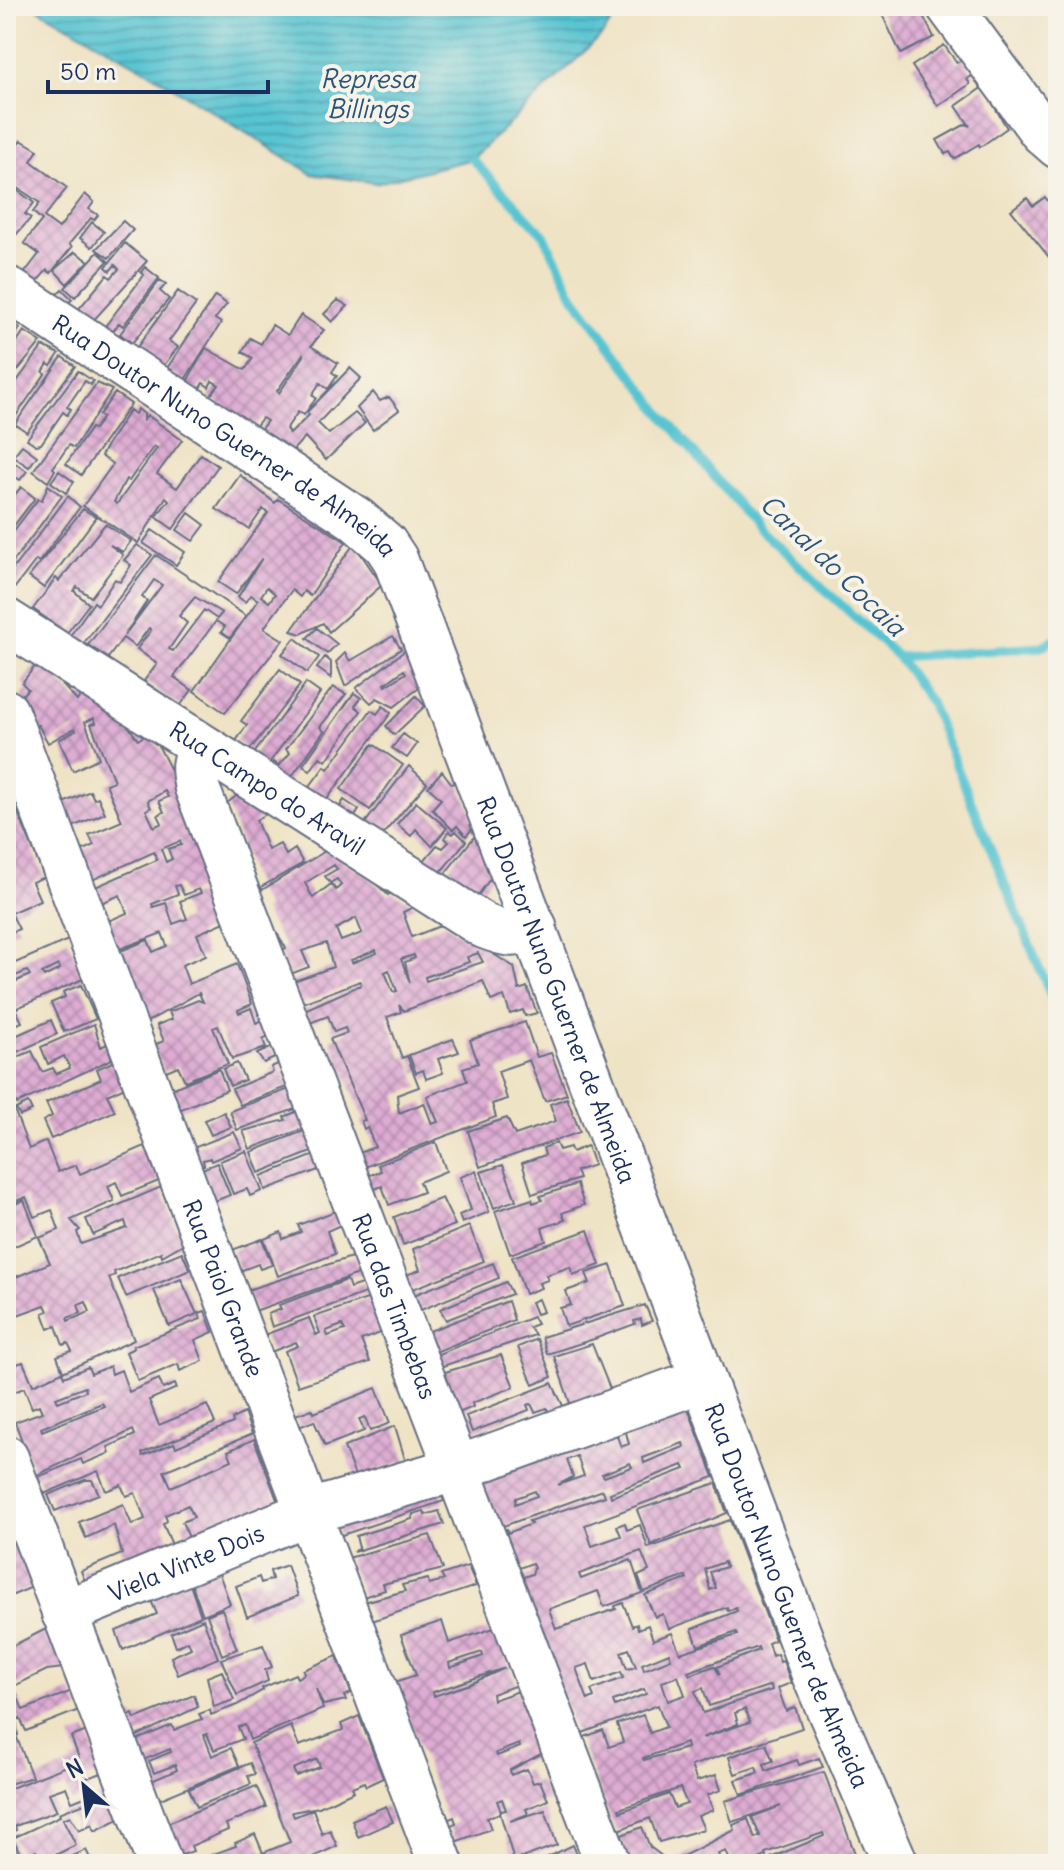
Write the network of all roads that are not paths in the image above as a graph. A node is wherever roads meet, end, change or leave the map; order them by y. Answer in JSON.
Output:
{"nodes":[{"id":1,"x":949,"y":6,"type":"edge"},
{"id":2,"x":1058,"y":146,"type":"edge"},
{"id":3,"x":6,"y":288,"type":"edge"},
{"id":4,"x":6,"y":621,"type":"edge"},
{"id":5,"x":6,"y":712,"type":"edge"},
{"id":6,"x":204,"y":748,"type":"junction"},
{"id":7,"x":534,"y":926,"type":"junction"},
{"id":8,"x":702,"y":1380,"type":"junction"},
{"id":9,"x":6,"y":1458,"type":"edge"},
{"id":10,"x":456,"y":1469,"type":"junction"},
{"id":11,"x":309,"y":1512,"type":"junction"},
{"id":12,"x":64,"y":1613,"type":"junction"},
{"id":13,"x":160,"y":1864,"type":"edge"},
{"id":14,"x":441,"y":1864,"type":"edge"},
{"id":15,"x":608,"y":1864,"type":"edge"},
{"id":16,"x":896,"y":1864,"type":"edge"}],
"edges":[{"from":1,"to":2,"type":"street"},
{"from":3,"to":7,"type":"street","name":"Rua Doutor Nuno Guerner de Almeida"},
{"from":4,"to":6,"type":"street","name":"Rua Campo do Aravil"},
{"from":5,"to":11,"type":"street","name":"Rua Paiol Grande"},
{"from":6,"to":7,"type":"street","name":"Rua Campo do Aravil"},
{"from":6,"to":10,"type":"street","name":"Rua das Timbebas"},
{"from":7,"to":8,"type":"street","name":"Rua Doutor Nuno Guerner de Almeida"},
{"from":8,"to":10,"type":"street","name":"Viela Vinte Dois"},
{"from":8,"to":16,"type":"street","name":"Rua Doutor Nuno Guerner de Almeida"},
{"from":9,"to":12,"type":"street"},
{"from":10,"to":11,"type":"street","name":"Viela Vinte Dois"},
{"from":10,"to":15,"type":"street","name":"Rua das Timbebas"},
{"from":11,"to":12,"type":"street","name":"Viela Vinte Dois"},
{"from":11,"to":14,"type":"street","name":"Rua Paiol Grande"},
{"from":12,"to":13,"type":"street"}]}
